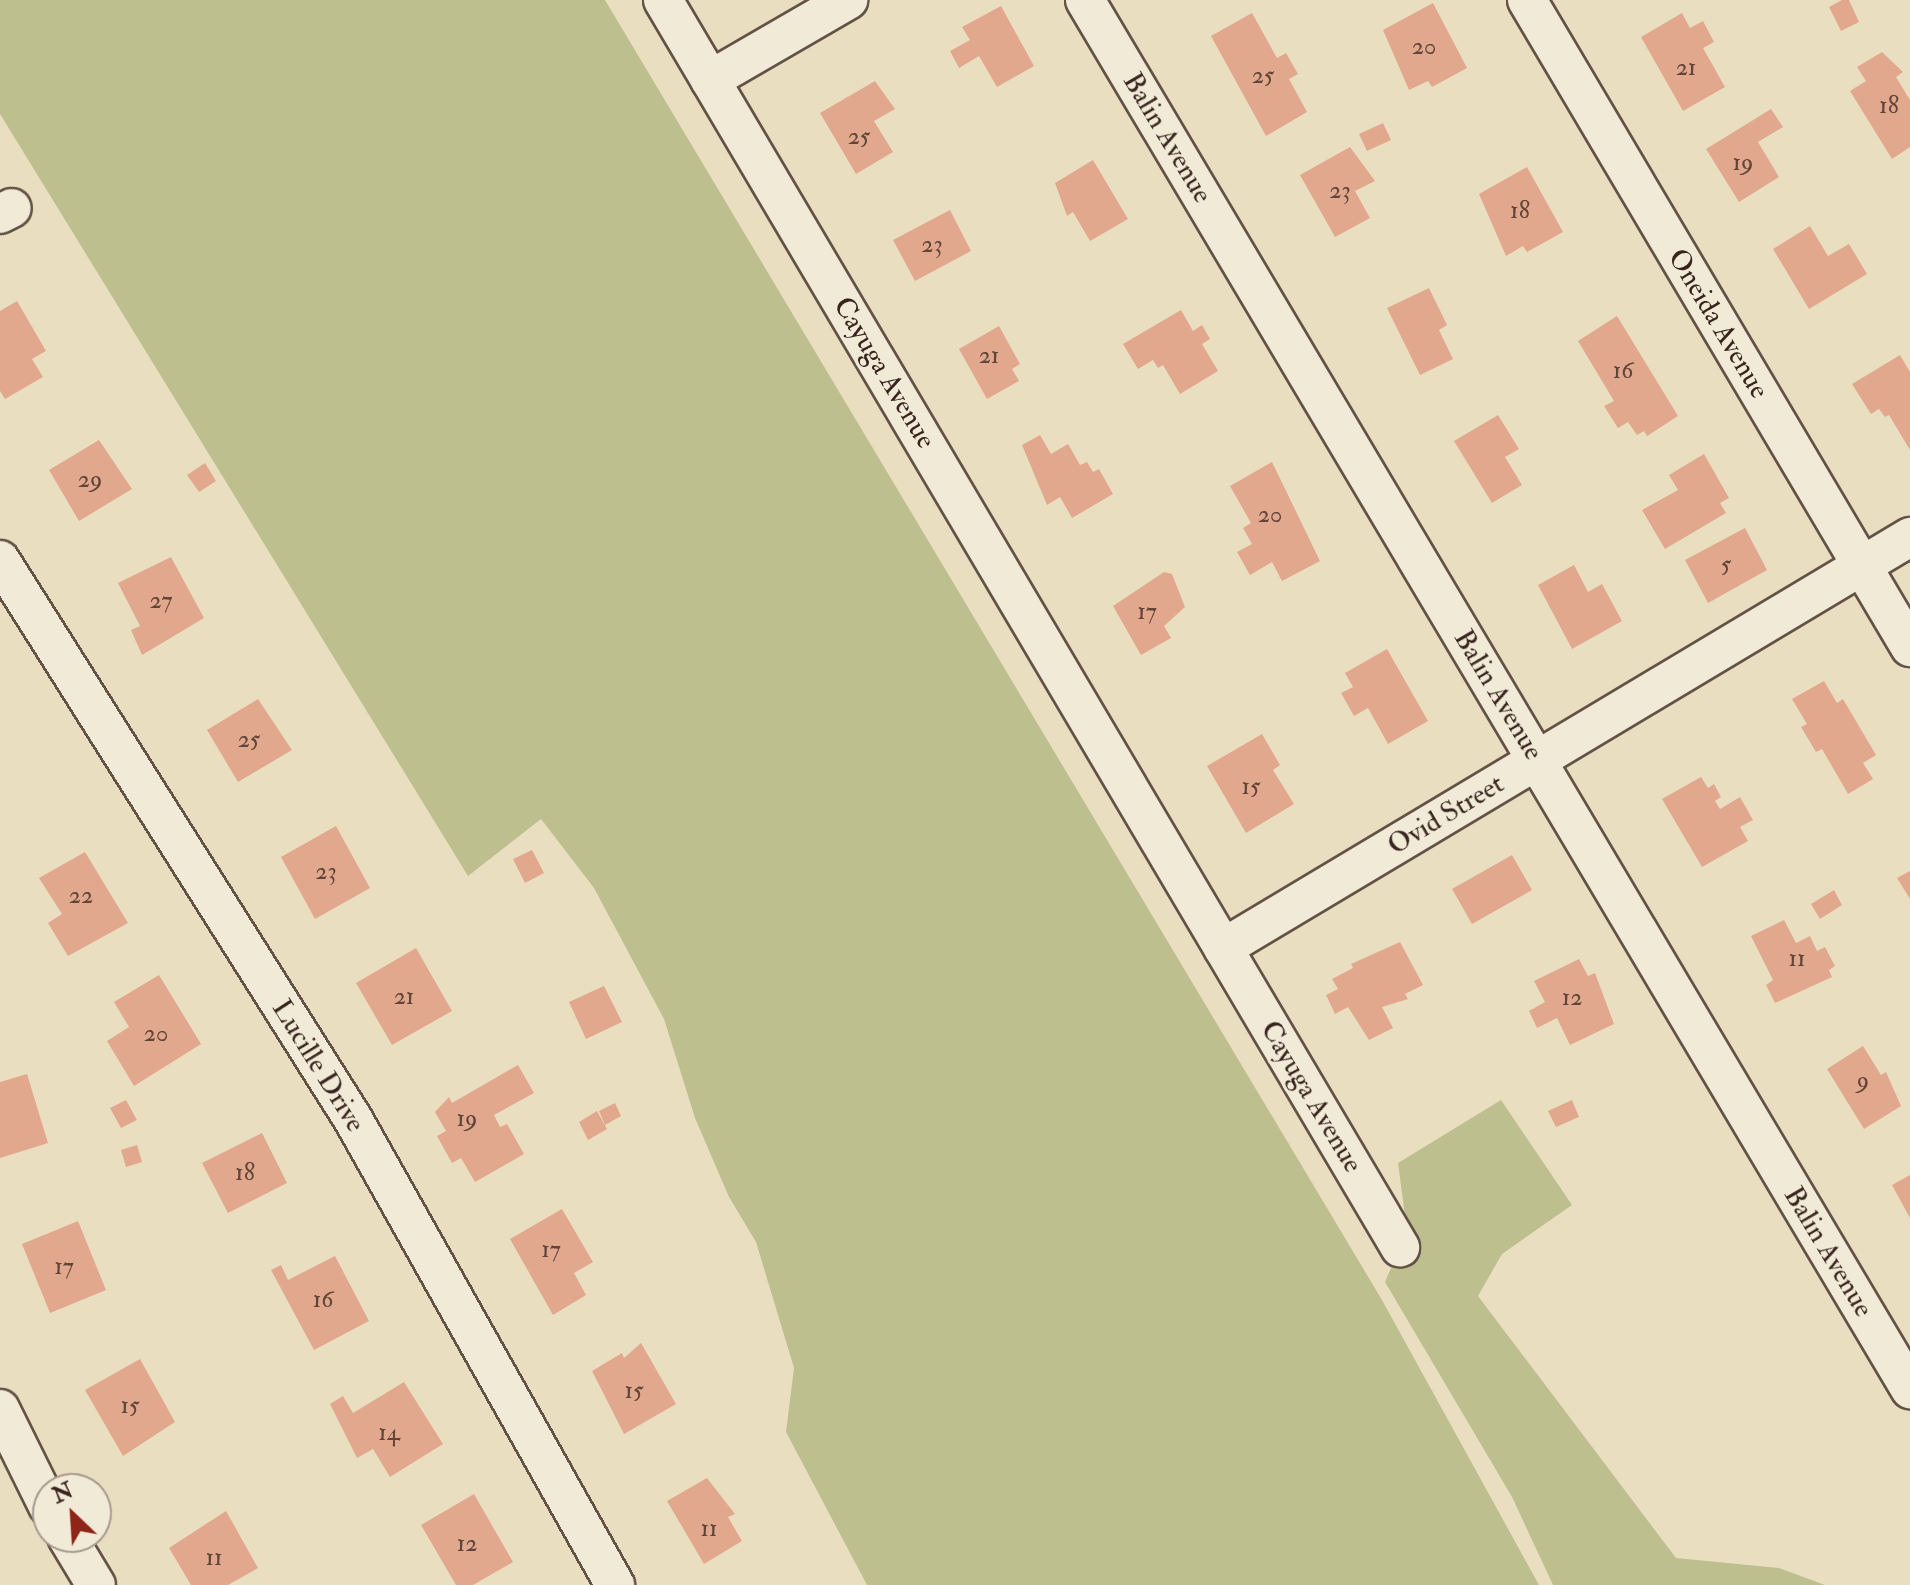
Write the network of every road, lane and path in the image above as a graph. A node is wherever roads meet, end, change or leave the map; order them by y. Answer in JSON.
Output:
{"nodes":[{"id":1,"x":663,"y":0,"type":"edge"},
{"id":2,"x":848,"y":0,"type":"edge"},
{"id":3,"x":1085,"y":0,"type":"edge"},
{"id":4,"x":1527,"y":0,"type":"edge"},
{"id":5,"x":710,"y":80,"type":"junction"},
{"id":6,"x":1910,"y":537,"type":"edge"},
{"id":7,"x":0,"y":560,"type":"edge"},
{"id":8,"x":1861,"y":566,"type":"junction"},
{"id":9,"x":1910,"y":647,"type":"edge"},
{"id":10,"x":1537,"y":761,"type":"junction"},
{"id":11,"x":1223,"y":948,"type":"junction"},
{"id":12,"x":1400,"y":1247,"type":"dead end"},
{"id":13,"x":1910,"y":1389,"type":"edge"},
{"id":14,"x":0,"y":1409,"type":"edge"},
{"id":15,"x":32,"y":1474,"type":"edge"},
{"id":16,"x":77,"y":1553,"type":"edge"},
{"id":17,"x":96,"y":1585,"type":"edge"},
{"id":18,"x":615,"y":1585,"type":"edge"}],
"edges":[{"from":1,"to":5,"type":"street","name":"Cayuga Avenue"},
{"from":2,"to":5,"type":"street"},
{"from":3,"to":10,"type":"street","name":"Balin Avenue"},
{"from":4,"to":8,"type":"street","name":"Oneida Avenue"},
{"from":5,"to":11,"type":"street","name":"Cayuga Avenue"},
{"from":6,"to":8,"type":"street","name":"Ovid Street"},
{"from":7,"to":18,"type":"street","name":"Lucille Drive"},
{"from":8,"to":9,"type":"street","name":"Oneida Avenue"},
{"from":8,"to":10,"type":"street","name":"Ovid Street"},
{"from":10,"to":11,"type":"street","name":"Ovid Street"},
{"from":10,"to":13,"type":"street","name":"Balin Avenue"},
{"from":11,"to":12,"type":"street","name":"Cayuga Avenue"},
{"from":14,"to":15,"type":"street"},
{"from":16,"to":17,"type":"street"}]}
